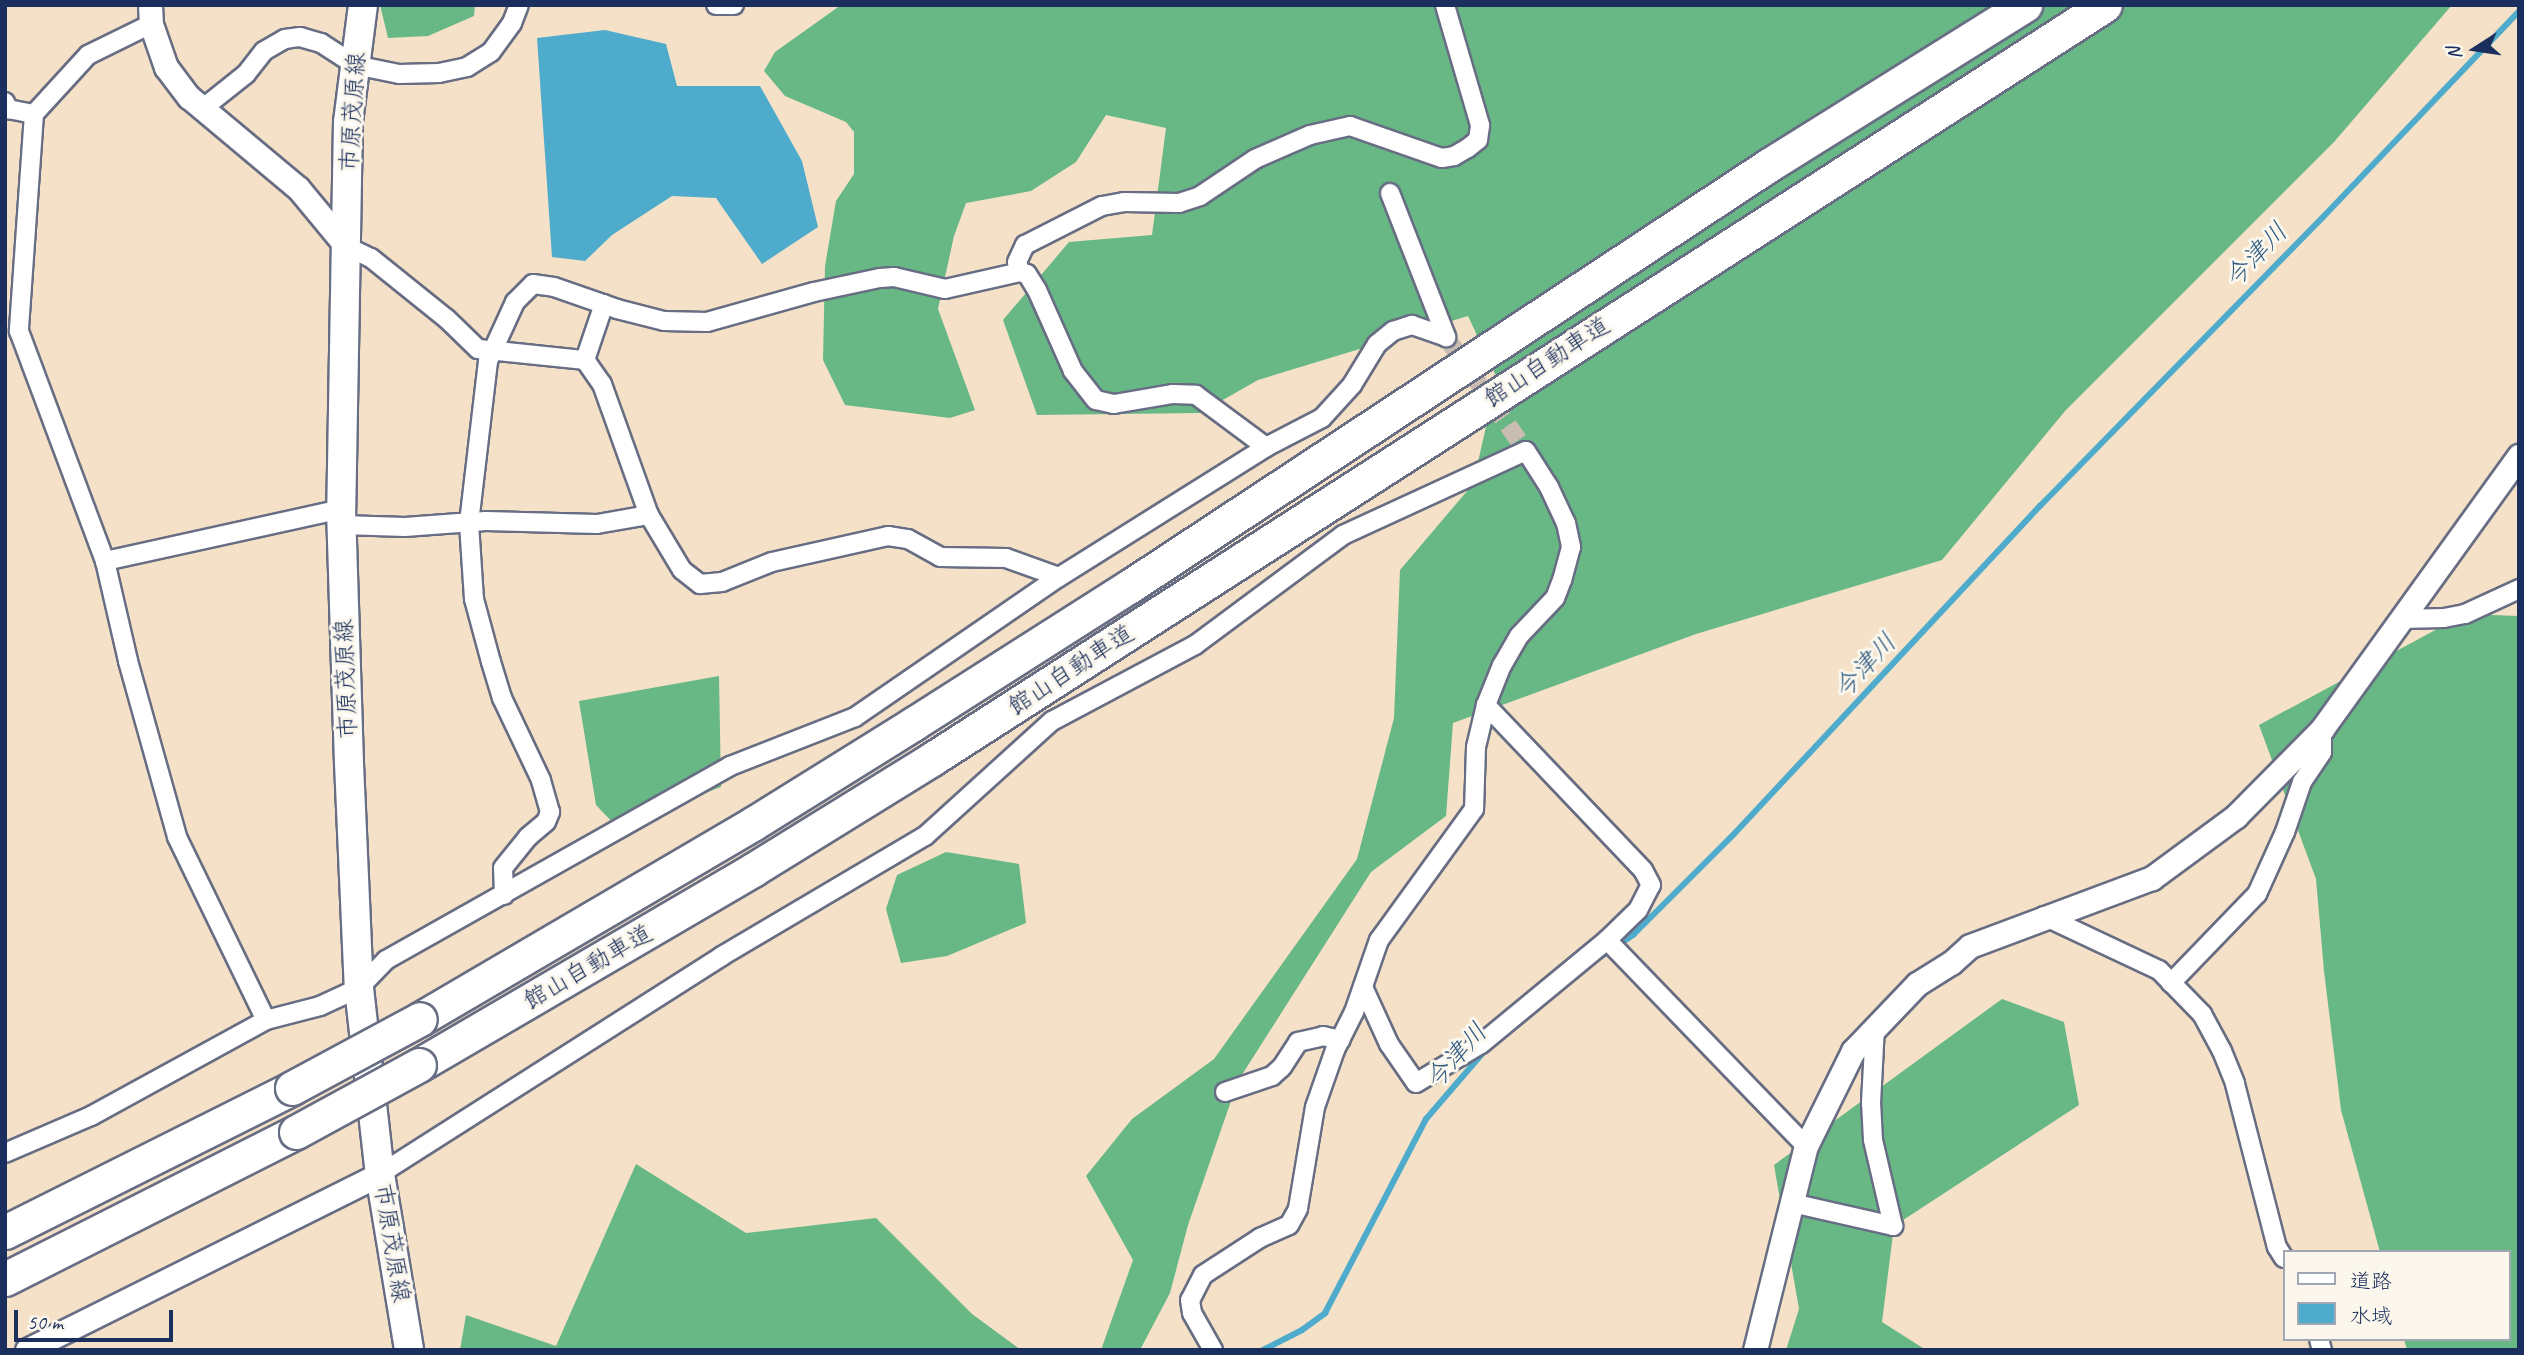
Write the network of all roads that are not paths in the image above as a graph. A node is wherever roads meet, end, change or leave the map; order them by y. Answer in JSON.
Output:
{"nodes":[{"id":1,"x":363,"y":5,"type":"edge"},
{"id":2,"x":519,"y":5,"type":"edge"},
{"id":3,"x":716,"y":5,"type":"edge"},
{"id":4,"x":734,"y":5,"type":"edge"},
{"id":5,"x":1445,"y":5,"type":"edge"},
{"id":6,"x":2025,"y":5,"type":"edge"},
{"id":7,"x":2105,"y":5,"type":"edge"},
{"id":8,"x":150,"y":14,"type":"edge"},
{"id":9,"x":355,"y":65,"type":"junction"},
{"id":10,"x":5,"y":102,"type":"edge"},
{"id":11,"x":202,"y":109,"type":"junction"},
{"id":12,"x":34,"y":114,"type":"junction"},
{"id":13,"x":1390,"y":193,"type":"dead end"},
{"id":14,"x":346,"y":247,"type":"junction"},
{"id":15,"x":1020,"y":272,"type":"junction"},
{"id":16,"x":604,"y":304,"type":"junction"},
{"id":17,"x":494,"y":351,"type":"junction"},
{"id":18,"x":585,"y":360,"type":"junction"},
{"id":19,"x":1266,"y":446,"type":"junction"},
{"id":20,"x":2519,"y":456,"type":"edge"},
{"id":21,"x":649,"y":515,"type":"junction"},
{"id":22,"x":341,"y":517,"type":"junction"},
{"id":23,"x":469,"y":523,"type":"junction"},
{"id":24,"x":105,"y":561,"type":"junction"},
{"id":25,"x":1059,"y":577,"type":"junction"},
{"id":26,"x":2519,"y":589,"type":"edge"},
{"id":27,"x":2401,"y":619,"type":"junction"},
{"id":28,"x":1486,"y":705,"type":"junction"},
{"id":29,"x":2322,"y":729,"type":"junction"},
{"id":30,"x":504,"y":895,"type":"junction"},
{"id":31,"x":2044,"y":916,"type":"junction"},
{"id":32,"x":1607,"y":940,"type":"junction"},
{"id":33,"x":2171,"y":983,"type":"junction"},
{"id":34,"x":1363,"y":987,"type":"junction"},
{"id":35,"x":359,"y":988,"type":"junction"},
{"id":36,"x":267,"y":1020,"type":"junction"},
{"id":37,"x":1875,"y":1027,"type":"junction"},
{"id":38,"x":1341,"y":1040,"type":"junction"},
{"id":39,"x":1225,"y":1092,"type":"dead end"},
{"id":40,"x":1806,"y":1146,"type":"junction"},
{"id":41,"x":5,"y":1153,"type":"edge"},
{"id":42,"x":380,"y":1174,"type":"junction"},
{"id":43,"x":1792,"y":1203,"type":"junction"},
{"id":44,"x":5,"y":1233,"type":"edge"},
{"id":45,"x":2282,"y":1255,"type":"edge"},
{"id":46,"x":5,"y":1279,"type":"edge"},
{"id":47,"x":27,"y":1350,"type":"edge"},
{"id":48,"x":409,"y":1350,"type":"edge"},
{"id":49,"x":1213,"y":1350,"type":"edge"},
{"id":50,"x":1755,"y":1350,"type":"edge"}],
"edges":[{"from":1,"to":9,"type":"main road","name":"市原茂原線"},
{"from":2,"to":9,"type":"street"},
{"from":3,"to":4,"type":"street"},
{"from":5,"to":15,"type":"street"},
{"from":6,"to":44,"type":"highway","name":"館山自動車道","bridge":true},
{"from":7,"to":46,"type":"highway","name":"館山自動車道","bridge":true},
{"from":8,"to":11,"type":"street"},
{"from":8,"to":12,"type":"street"},
{"from":9,"to":11,"type":"street"},
{"from":9,"to":14,"type":"main road","name":"市原茂原線"},
{"from":10,"to":12,"type":"street"},
{"from":11,"to":14,"type":"street"},
{"from":12,"to":24,"type":"street"},
{"from":13,"to":19,"type":"street"},
{"from":14,"to":17,"type":"street"},
{"from":14,"to":22,"type":"main road","name":"市原茂原線"},
{"from":15,"to":16,"type":"street"},
{"from":15,"to":19,"type":"street"},
{"from":16,"to":17,"type":"street"},
{"from":16,"to":18,"type":"street"},
{"from":17,"to":18,"type":"street"},
{"from":17,"to":23,"type":"street"},
{"from":18,"to":21,"type":"street"},
{"from":19,"to":25,"type":"street"},
{"from":20,"to":27,"type":"street"},
{"from":21,"to":23,"type":"street"},
{"from":21,"to":25,"type":"street"},
{"from":22,"to":23,"type":"street"},
{"from":22,"to":24,"type":"street"},
{"from":22,"to":35,"type":"main road","name":"市原茂原線"},
{"from":23,"to":30,"type":"street"},
{"from":24,"to":36,"type":"street"},
{"from":25,"to":30,"type":"street"},
{"from":26,"to":27,"type":"street"},
{"from":27,"to":29,"type":"street"},
{"from":28,"to":32,"type":"street"},
{"from":28,"to":34,"type":"street"},
{"from":28,"to":42,"type":"street"},
{"from":29,"to":31,"type":"street"},
{"from":29,"to":33,"type":"street"},
{"from":30,"to":35,"type":"street"},
{"from":31,"to":33,"type":"street"},
{"from":31,"to":37,"type":"street"},
{"from":32,"to":34,"type":"street"},
{"from":32,"to":40,"type":"street"},
{"from":33,"to":45,"type":"street"},
{"from":34,"to":38,"type":"street"},
{"from":35,"to":36,"type":"street"},
{"from":35,"to":42,"type":"main road","name":"市原茂原線"},
{"from":36,"to":41,"type":"street"},
{"from":37,"to":40,"type":"street"},
{"from":37,"to":43,"type":"street"},
{"from":38,"to":39,"type":"street"},
{"from":38,"to":49,"type":"street"},
{"from":40,"to":43,"type":"street"},
{"from":42,"to":47,"type":"street"},
{"from":42,"to":48,"type":"main road","name":"市原茂原線"},
{"from":43,"to":50,"type":"street"}]}
